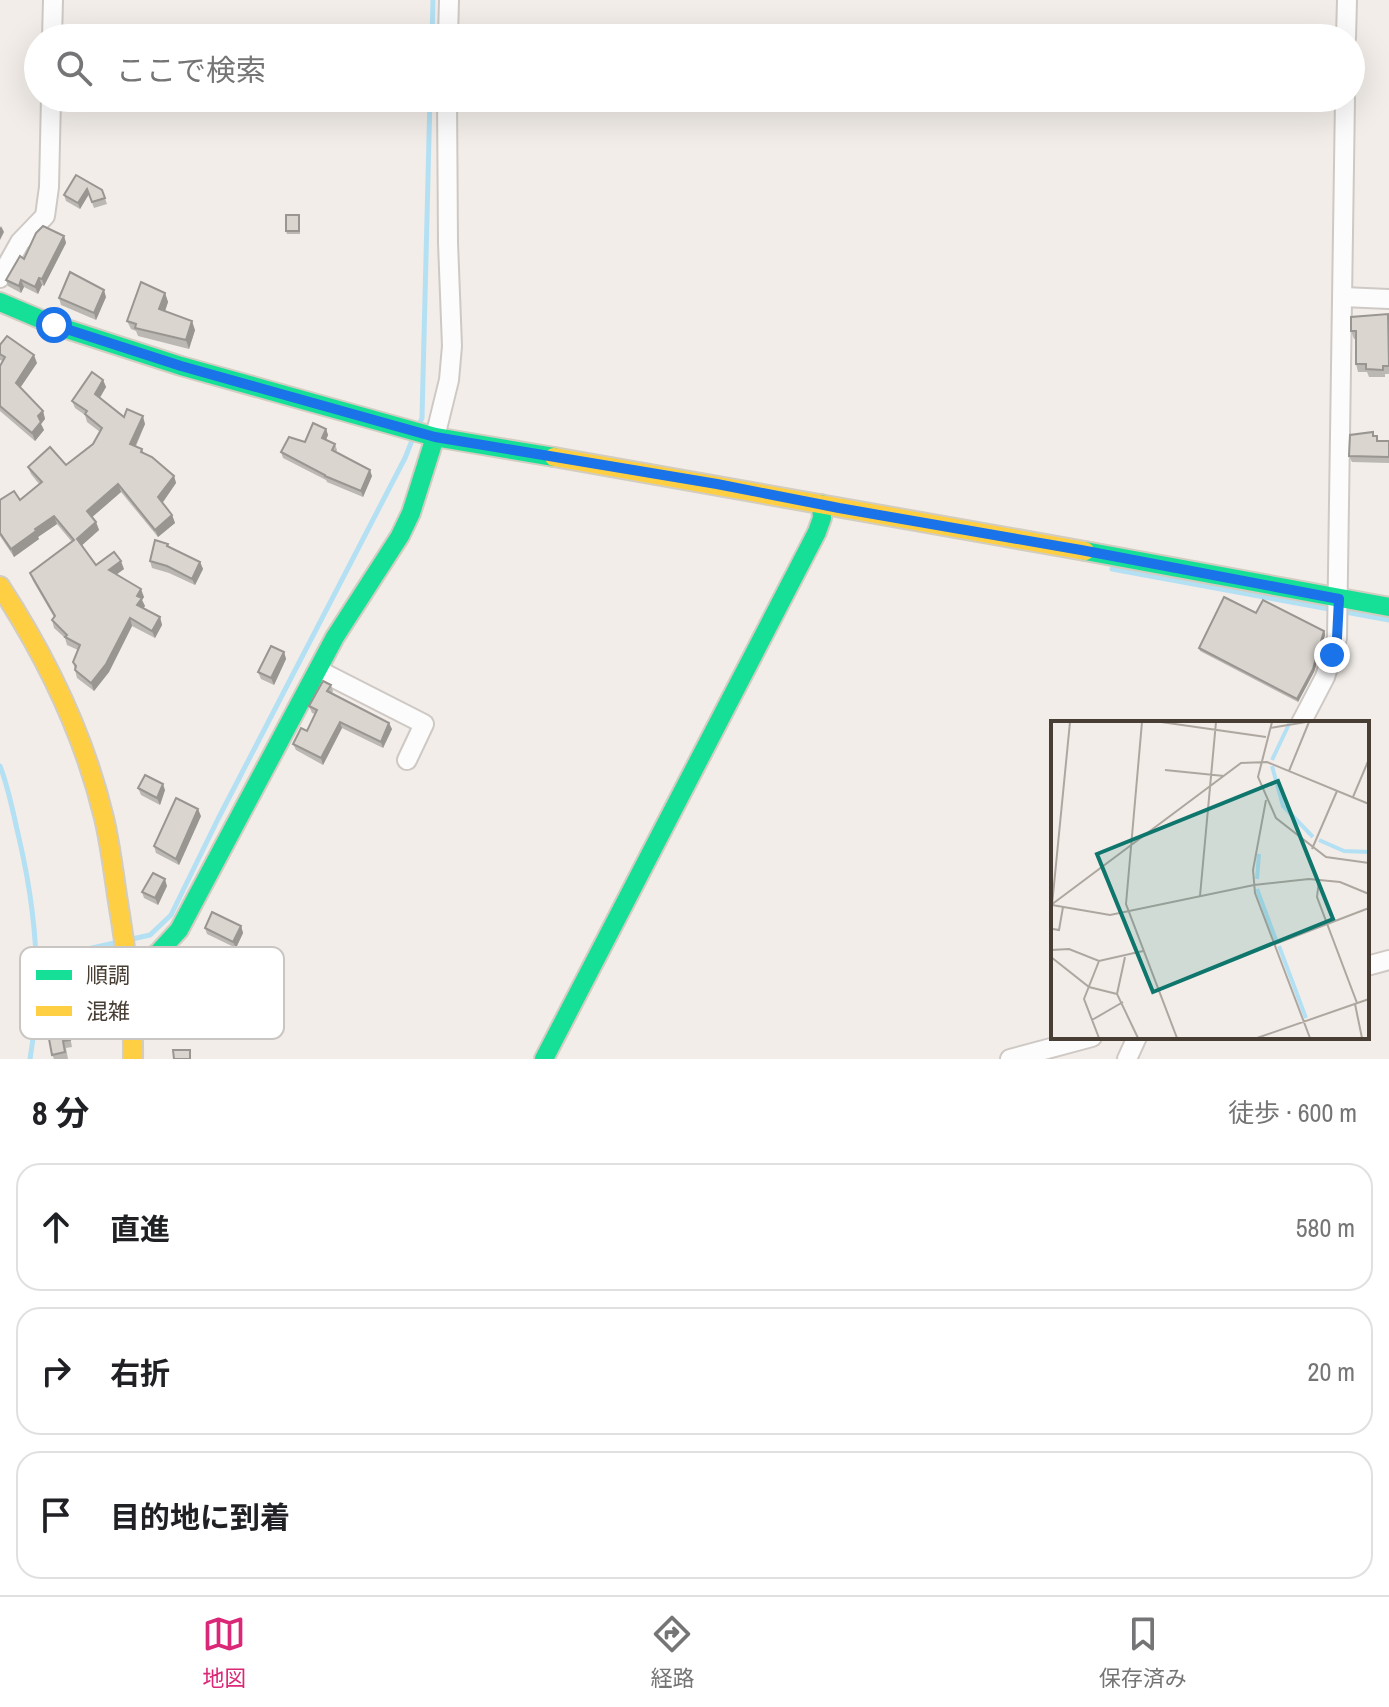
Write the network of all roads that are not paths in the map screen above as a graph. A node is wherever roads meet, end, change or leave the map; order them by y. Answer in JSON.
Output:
{"nodes":[{"id":1,"x":53,"y":0,"type":"edge"},
{"id":2,"x":449,"y":0,"type":"edge"},
{"id":3,"x":1347,"y":0,"type":"edge"},
{"id":4,"x":52,"y":24,"type":"edge"},
{"id":5,"x":448,"y":24,"type":"edge"},
{"id":6,"x":1346,"y":24,"type":"edge"},
{"id":7,"x":51,"y":112,"type":"edge"},
{"id":8,"x":447,"y":112,"type":"edge"},
{"id":9,"x":1345,"y":112,"type":"edge"},
{"id":10,"x":0,"y":278,"type":"edge"},
{"id":11,"x":1343,"y":297,"type":"junction"},
{"id":12,"x":1389,"y":299,"type":"edge"},
{"id":13,"x":0,"y":302,"type":"edge"},
{"id":14,"x":435,"y":437,"type":"junction"},
{"id":15,"x":821,"y":504,"type":"junction"},
{"id":16,"x":0,"y":586,"type":"edge"},
{"id":17,"x":1339,"y":599,"type":"junction"},
{"id":18,"x":1389,"y":607,"type":"edge"},
{"id":19,"x":318,"y":670,"type":"junction"},
{"id":20,"x":1302,"y":721,"type":"edge"},
{"id":21,"x":407,"y":760,"type":"dead end"},
{"id":22,"x":126,"y":947,"type":"edge"},
{"id":23,"x":163,"y":947,"type":"edge"},
{"id":24,"x":1389,"y":960,"type":"edge"},
{"id":25,"x":1369,"y":965,"type":"edge"},
{"id":26,"x":134,"y":1039,"type":"edge"},
{"id":27,"x":1085,"y":1039,"type":"edge"},
{"id":28,"x":1136,"y":1039,"type":"edge"},
{"id":29,"x":133,"y":1059,"type":"edge"},
{"id":30,"x":544,"y":1059,"type":"edge"},
{"id":31,"x":1010,"y":1059,"type":"edge"},
{"id":32,"x":1127,"y":1059,"type":"edge"}],
"edges":[{"from":1,"to":4,"type":"street"},
{"from":2,"to":5,"type":"street"},
{"from":3,"to":6,"type":"street"},
{"from":7,"to":10,"type":"street"},
{"from":8,"to":14,"type":"street"},
{"from":9,"to":11,"type":"street"},
{"from":11,"to":12,"type":"street"},
{"from":11,"to":17,"type":"street"},
{"from":13,"to":14,"type":"street"},
{"from":14,"to":15,"type":"street"},
{"from":14,"to":19,"type":"street"},
{"from":15,"to":17,"type":"street"},
{"from":15,"to":30,"type":"street"},
{"from":16,"to":22,"type":"street"},
{"from":17,"to":18,"type":"street"},
{"from":17,"to":20,"type":"street"},
{"from":19,"to":21,"type":"street"},
{"from":19,"to":23,"type":"street"},
{"from":24,"to":25,"type":"street"},
{"from":26,"to":29,"type":"street"},
{"from":27,"to":31,"type":"street"},
{"from":28,"to":32,"type":"street"}]}
